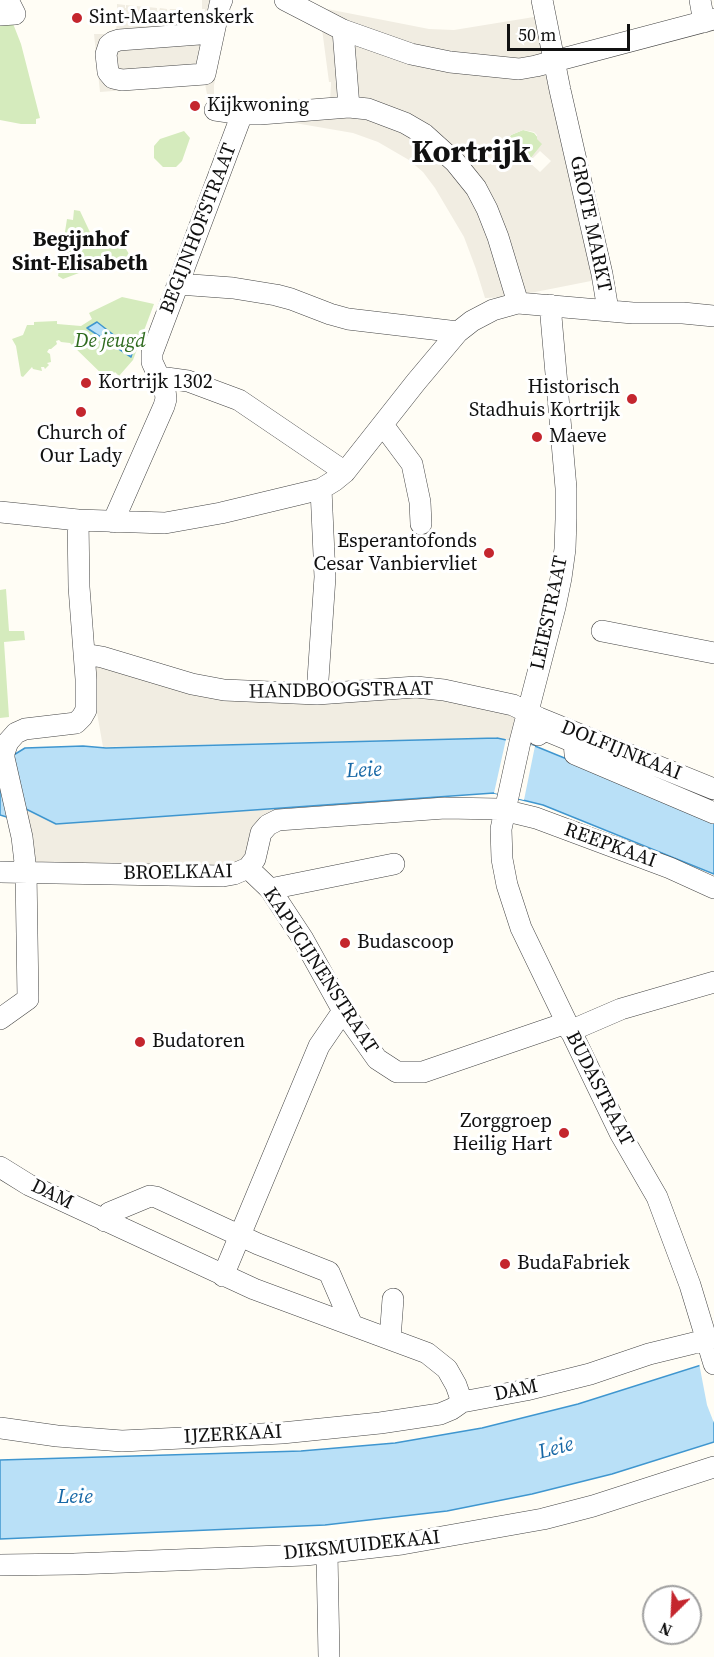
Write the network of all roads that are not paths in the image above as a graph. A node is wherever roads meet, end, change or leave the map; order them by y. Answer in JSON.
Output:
{"nodes":[{"id":1,"x":222,"y":0,"type":"edge"},
{"id":2,"x":542,"y":0,"type":"edge"},
{"id":3,"x":700,"y":0,"type":"edge"},
{"id":4,"x":295,"y":2,"type":"edge"},
{"id":5,"x":709,"y":21,"type":"edge"},
{"id":6,"x":343,"y":30,"type":"junction"},
{"id":7,"x":213,"y":33,"type":"junction"},
{"id":8,"x":554,"y":61,"type":"junction"},
{"id":9,"x":348,"y":108,"type":"junction"},
{"id":10,"x":214,"y":110,"type":"dead end"},
{"id":11,"x":242,"y":114,"type":"junction"},
{"id":12,"x":178,"y":284,"type":"junction"},
{"id":13,"x":518,"y":303,"type":"junction"},
{"id":14,"x":550,"y":305,"type":"junction"},
{"id":15,"x":608,"y":310,"type":"junction"},
{"id":16,"x":714,"y":316,"type":"edge"},
{"id":17,"x":458,"y":332,"type":"junction"},
{"id":18,"x":159,"y":377,"type":"junction"},
{"id":19,"x":383,"y":425,"type":"junction"},
{"id":20,"x":345,"y":472,"type":"junction"},
{"id":21,"x":321,"y":489,"type":"junction"},
{"id":22,"x":0,"y":512,"type":"edge"},
{"id":23,"x":78,"y":520,"type":"junction"},
{"id":24,"x":112,"y":522,"type":"junction"},
{"id":25,"x":421,"y":524,"type":"dead end"},
{"id":26,"x":602,"y":631,"type":"dead end"},
{"id":27,"x":714,"y":653,"type":"edge"},
{"id":28,"x":84,"y":654,"type":"junction"},
{"id":29,"x":317,"y":694,"type":"junction"},
{"id":30,"x":528,"y":711,"type":"junction"},
{"id":31,"x":529,"y":739,"type":"junction"},
{"id":32,"x":714,"y":789,"type":"edge"},
{"id":33,"x":506,"y":803,"type":"junction"},
{"id":34,"x":714,"y":813,"type":"edge"},
{"id":35,"x":394,"y":864,"type":"dead end"},
{"id":36,"x":248,"y":868,"type":"junction"},
{"id":37,"x":26,"y":871,"type":"junction"},
{"id":38,"x":0,"y":872,"type":"edge"},
{"id":39,"x":714,"y":888,"type":"edge"},
{"id":40,"x":270,"y":889,"type":"junction"},
{"id":41,"x":714,"y":982,"type":"edge"},
{"id":42,"x":343,"y":1011,"type":"junction"},
{"id":43,"x":0,"y":1019,"type":"edge"},
{"id":44,"x":568,"y":1027,"type":"junction"},
{"id":45,"x":0,"y":1167,"type":"edge"},
{"id":46,"x":105,"y":1221,"type":"junction"},
{"id":47,"x":240,"y":1236,"type":"junction"},
{"id":48,"x":223,"y":1276,"type":"junction"},
{"id":49,"x":393,"y":1299,"type":"dead end"},
{"id":50,"x":352,"y":1325,"type":"junction"},
{"id":51,"x":390,"y":1339,"type":"junction"},
{"id":52,"x":711,"y":1355,"type":"edge"},
{"id":53,"x":462,"y":1402,"type":"junction"},
{"id":54,"x":0,"y":1428,"type":"edge"},
{"id":55,"x":714,"y":1467,"type":"edge"},
{"id":56,"x":327,"y":1553,"type":"junction"},
{"id":57,"x":0,"y":1565,"type":"edge"},
{"id":58,"x":329,"y":1657,"type":"edge"}],
"edges":[{"from":1,"to":7,"type":"street"},
{"from":2,"to":8,"type":"street","name":"GROTE MARKT"},
{"from":3,"to":5,"type":"street"},
{"from":4,"to":6,"type":"street"},
{"from":5,"to":8,"type":"street"},
{"from":6,"to":8,"type":"street"},
{"from":6,"to":9,"type":"street"},
{"from":7,"to":7,"type":"street"},
{"from":8,"to":15,"type":"street","name":"GROTE MARKT"},
{"from":9,"to":11,"type":"street"},
{"from":9,"to":13,"type":"street"},
{"from":10,"to":11,"type":"street"},
{"from":11,"to":12,"type":"street","name":"BEGIJNHOFSTRAAT"},
{"from":12,"to":17,"type":"street"},
{"from":12,"to":18,"type":"street","name":"BEGIJNHOFSTRAAT"},
{"from":13,"to":14,"type":"street","name":"GROTE MARKT"},
{"from":13,"to":17,"type":"street"},
{"from":14,"to":15,"type":"street","name":"GROTE MARKT"},
{"from":14,"to":30,"type":"street","name":"LEIESTRAAT"},
{"from":15,"to":16,"type":"street"},
{"from":17,"to":19,"type":"street"},
{"from":18,"to":20,"type":"street"},
{"from":18,"to":24,"type":"street","name":"BEGIJNHOFSTRAAT"},
{"from":19,"to":20,"type":"street"},
{"from":19,"to":25,"type":"street"},
{"from":20,"to":21,"type":"street"},
{"from":21,"to":24,"type":"street"},
{"from":21,"to":29,"type":"street"},
{"from":22,"to":23,"type":"street"},
{"from":23,"to":24,"type":"street"},
{"from":23,"to":28,"type":"street"},
{"from":26,"to":27,"type":"street"},
{"from":28,"to":29,"type":"street","name":"HANDBOOGSTRAAT"},
{"from":28,"to":37,"type":"street"},
{"from":29,"to":30,"type":"street","name":"HANDBOOGSTRAAT"},
{"from":30,"to":31,"type":"street","name":"LEIESTRAAT"},
{"from":30,"to":32,"type":"street","name":"DOLFIJNKAAI"},
{"from":31,"to":33,"type":"street","name":"LEIESTRAAT"},
{"from":31,"to":34,"type":"street"},
{"from":33,"to":36,"type":"street","name":"BROELKAAI"},
{"from":33,"to":39,"type":"street","name":"REEPKAAI"},
{"from":33,"to":44,"type":"street","name":"BUDASTRAAT"},
{"from":35,"to":40,"type":"street"},
{"from":36,"to":37,"type":"street","name":"BROELKAAI"},
{"from":36,"to":40,"type":"street","name":"KAPUCIJNENSTRAAT"},
{"from":37,"to":38,"type":"street","name":"BROELKAAI"},
{"from":37,"to":43,"type":"street"},
{"from":40,"to":42,"type":"street","name":"KAPUCIJNENSTRAAT"},
{"from":41,"to":44,"type":"street","name":"KAPUCIJNENSTRAAT"},
{"from":42,"to":44,"type":"street","name":"KAPUCIJNENSTRAAT"},
{"from":42,"to":47,"type":"street"},
{"from":44,"to":52,"type":"street","name":"BUDASTRAAT"},
{"from":45,"to":46,"type":"street","name":"DAM"},
{"from":46,"to":47,"type":"street"},
{"from":46,"to":48,"type":"street","name":"DAM"},
{"from":47,"to":48,"type":"street"},
{"from":47,"to":50,"type":"street"},
{"from":48,"to":50,"type":"street","name":"DAM"},
{"from":49,"to":51,"type":"street"},
{"from":50,"to":51,"type":"street","name":"DAM"},
{"from":51,"to":53,"type":"street","name":"DAM"},
{"from":52,"to":53,"type":"street","name":"DAM"},
{"from":53,"to":54,"type":"street","name":"IJZERKAAI"},
{"from":55,"to":56,"type":"street","name":"DIKSMUIDEKAAI"},
{"from":56,"to":57,"type":"street","name":"DIKSMUIDEKAAI"},
{"from":56,"to":58,"type":"street"}]}
